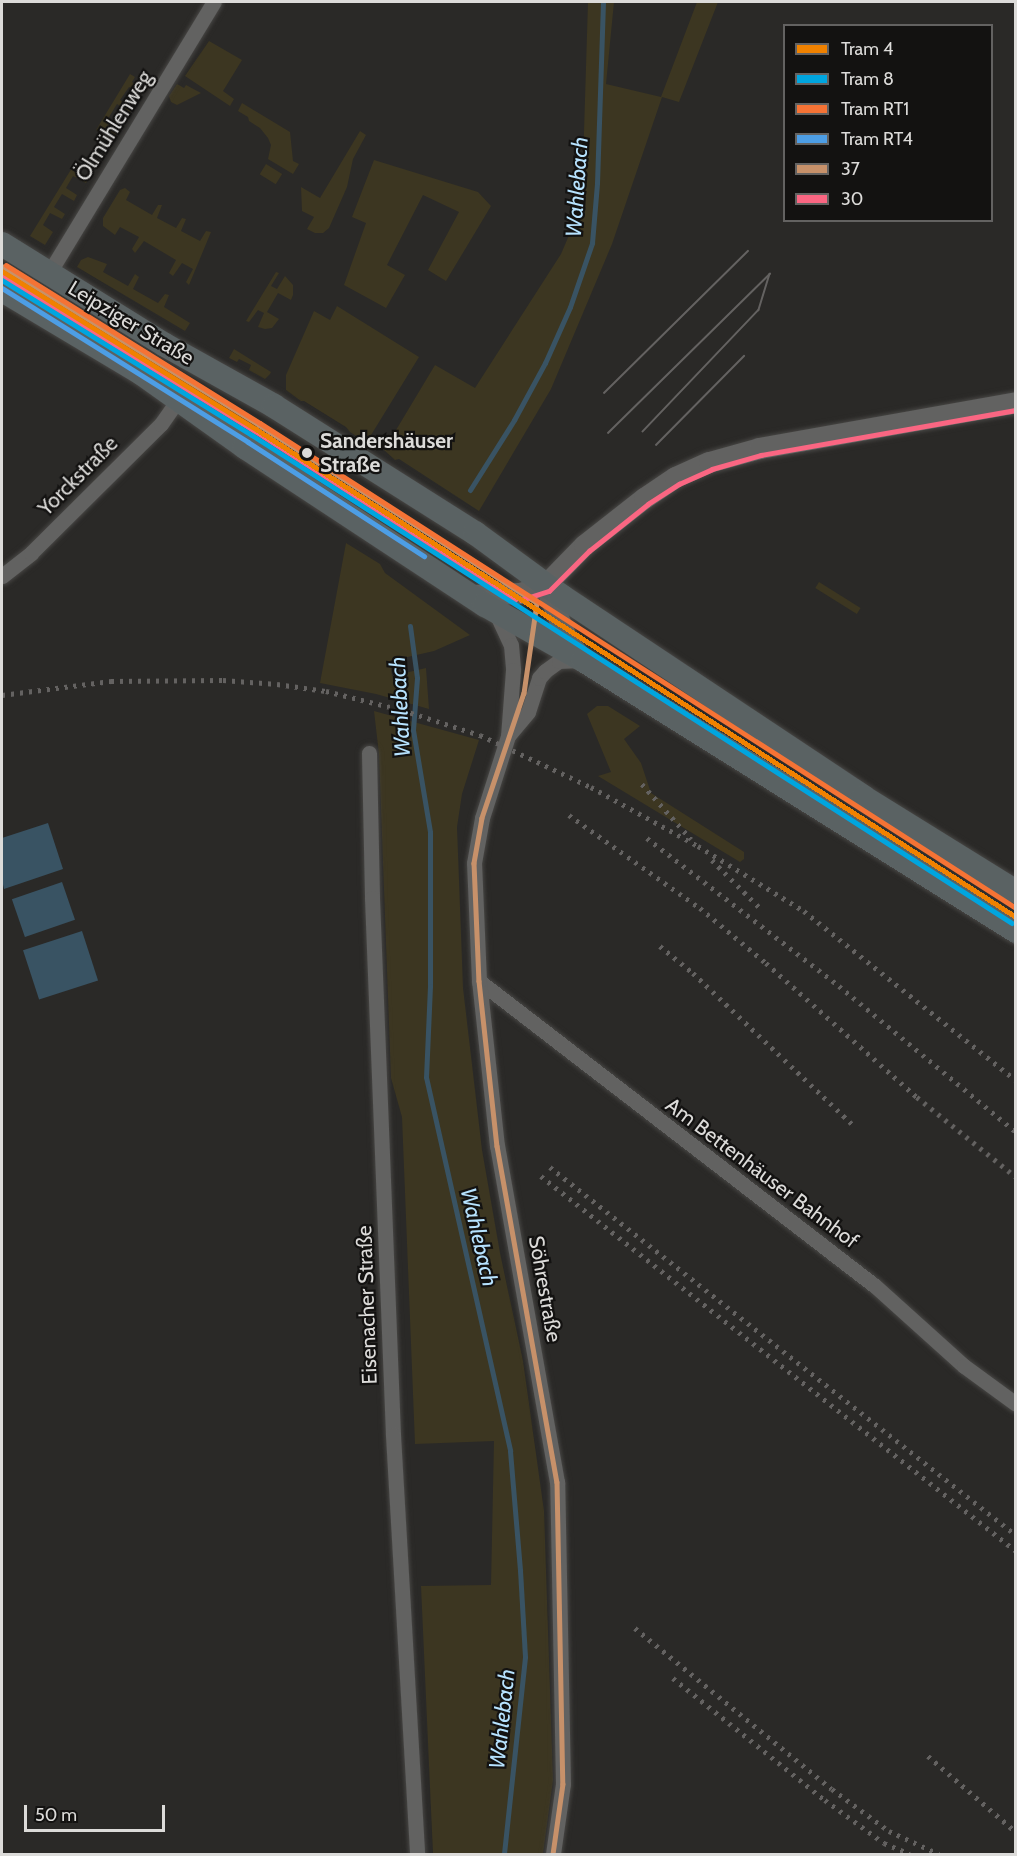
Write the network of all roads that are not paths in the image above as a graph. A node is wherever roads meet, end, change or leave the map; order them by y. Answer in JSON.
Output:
{"nodes":[{"id":1,"x":214,"y":2,"type":"edge"},
{"id":2,"x":2,"y":244,"type":"edge"},
{"id":3,"x":49,"y":273,"type":"junction"},
{"id":4,"x":2,"y":290,"type":"edge"},
{"id":5,"x":178,"y":400,"type":"junction"},
{"id":6,"x":1016,"y":402,"type":"edge"},
{"id":7,"x":2,"y":576,"type":"edge"},
{"id":8,"x":546,"y":585,"type":"junction"},
{"id":9,"x":472,"y":595,"type":"junction"},
{"id":10,"x":495,"y":611,"type":"junction"},
{"id":11,"x":583,"y":660,"type":"junction"},
{"id":12,"x":508,"y":736,"type":"junction"},
{"id":13,"x":369,"y":753,"type":"dead end"},
{"id":14,"x":1016,"y":892,"type":"edge"},
{"id":15,"x":1016,"y":931,"type":"edge"},
{"id":16,"x":479,"y":981,"type":"junction"},
{"id":17,"x":1016,"y":1404,"type":"edge"},
{"id":18,"x":417,"y":1854,"type":"edge"},
{"id":19,"x":553,"y":1854,"type":"edge"}],
"edges":[{"from":1,"to":3,"type":"street","name":"Ölmühlenweg"},
{"from":2,"to":3,"type":"main road","name":"Leipziger Straße"},
{"from":3,"to":8,"type":"main road","name":"Leipziger Straße"},
{"from":4,"to":5,"type":"main road","name":"Leipziger Straße"},
{"from":5,"to":7,"type":"street","name":"Yorckstraße"},
{"from":5,"to":9,"type":"main road","name":"Leipziger Straße"},
{"from":6,"to":8,"type":"main road"},
{"from":8,"to":9,"type":"main road"},
{"from":8,"to":11,"type":"main road"},
{"from":8,"to":14,"type":"main road","name":"Leipziger Straße"},
{"from":9,"to":10,"type":"main road","name":"Leipziger Straße"},
{"from":10,"to":11,"type":"main road","name":"Leipziger Straße"},
{"from":10,"to":12,"type":"street","name":"Söhrestraße"},
{"from":11,"to":12,"type":"street","name":"Söhrestraße"},
{"from":11,"to":15,"type":"main road","name":"Leipziger Straße"},
{"from":12,"to":16,"type":"street","name":"Söhrestraße"},
{"from":13,"to":18,"type":"street","name":"Eisenacher Straße"},
{"from":16,"to":17,"type":"street","name":"Am Bettenhäuser Bahnhof"},
{"from":16,"to":19,"type":"street","name":"Söhrestraße"}]}
